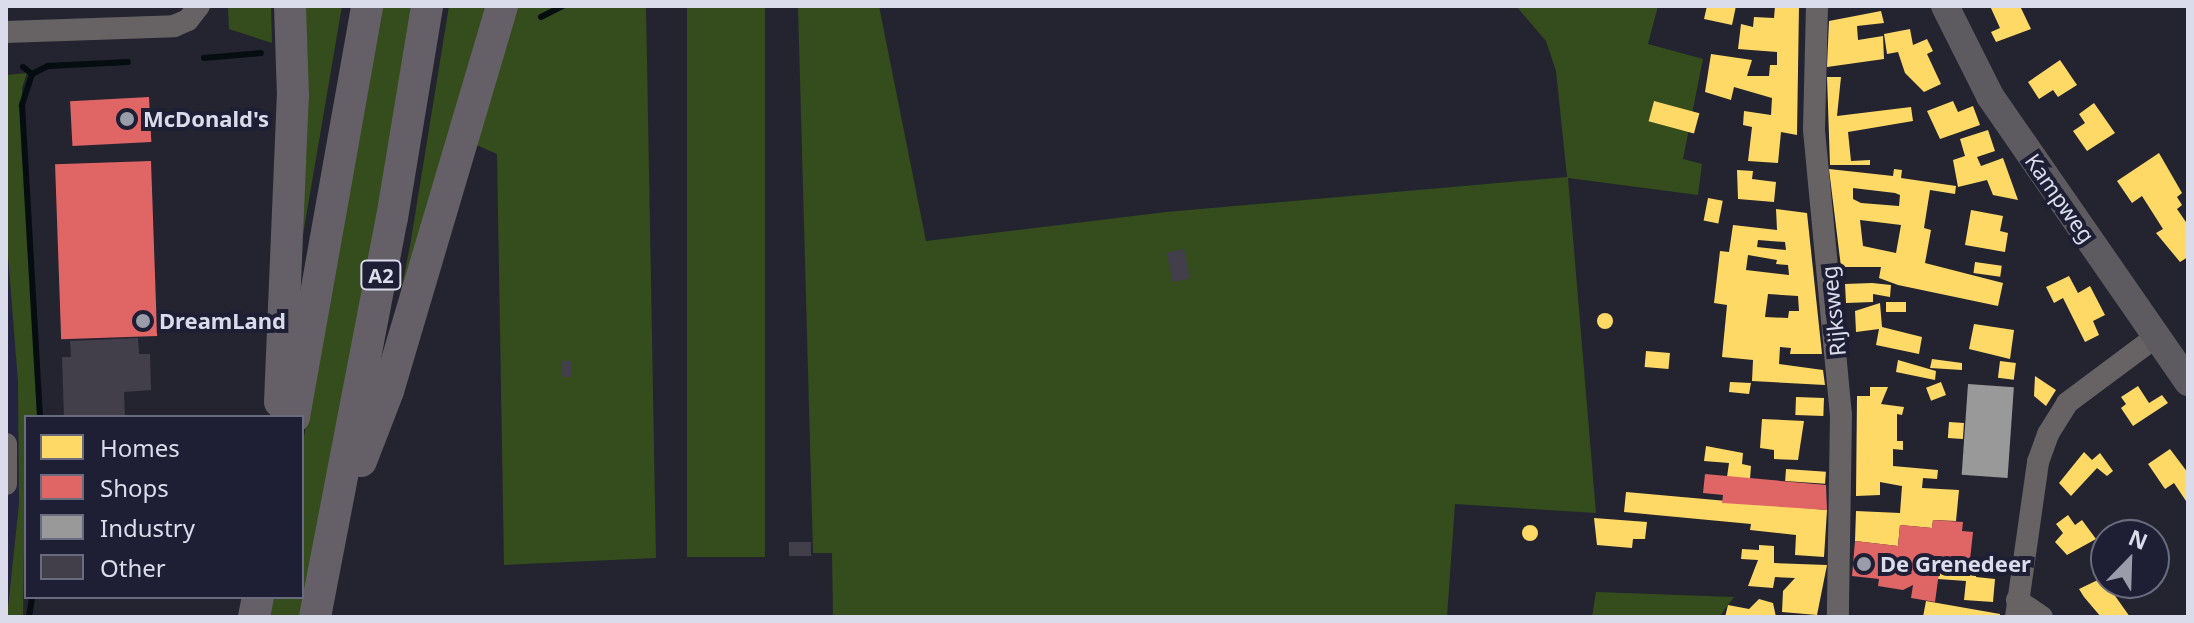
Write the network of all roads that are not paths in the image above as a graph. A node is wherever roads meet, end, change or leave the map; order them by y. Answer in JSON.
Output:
{"nodes":[{"id":1,"x":199,"y":6,"type":"edge"},
{"id":2,"x":290,"y":6,"type":"edge"},
{"id":3,"x":367,"y":6,"type":"edge"},
{"id":4,"x":427,"y":6,"type":"edge"},
{"id":5,"x":502,"y":6,"type":"edge"},
{"id":6,"x":1817,"y":6,"type":"edge"},
{"id":7,"x":1945,"y":6,"type":"edge"},
{"id":8,"x":6,"y":32,"type":"edge"},
{"id":9,"x":2157,"y":336,"type":"junction"},
{"id":10,"x":2188,"y":382,"type":"edge"},
{"id":11,"x":279,"y":415,"type":"edge"},
{"id":12,"x":294,"y":415,"type":"edge"},
{"id":13,"x":6,"y":444,"type":"edge"},
{"id":14,"x":6,"y":484,"type":"edge"},
{"id":15,"x":331,"y":543,"type":"junction"},
{"id":16,"x":2016,"y":608,"type":"edge"},
{"id":17,"x":315,"y":617,"type":"edge"},
{"id":18,"x":1838,"y":617,"type":"edge"},
{"id":19,"x":2042,"y":617,"type":"edge"}],
"edges":[{"from":1,"to":8,"type":"street"},
{"from":2,"to":11,"type":"highway"},
{"from":3,"to":12,"type":"highway"},
{"from":4,"to":15,"type":"highway","number":"A2"},
{"from":5,"to":15,"type":"highway","number":"A2"},
{"from":6,"to":18,"type":"street","name":"Rijksweg"},
{"from":7,"to":9,"type":"main road","name":"Kampweg"},
{"from":9,"to":10,"type":"main road","name":"Kampweg"},
{"from":9,"to":16,"type":"street"},
{"from":13,"to":14,"type":"street"},
{"from":15,"to":17,"type":"highway","number":"A2"},
{"from":16,"to":19,"type":"street"}]}
